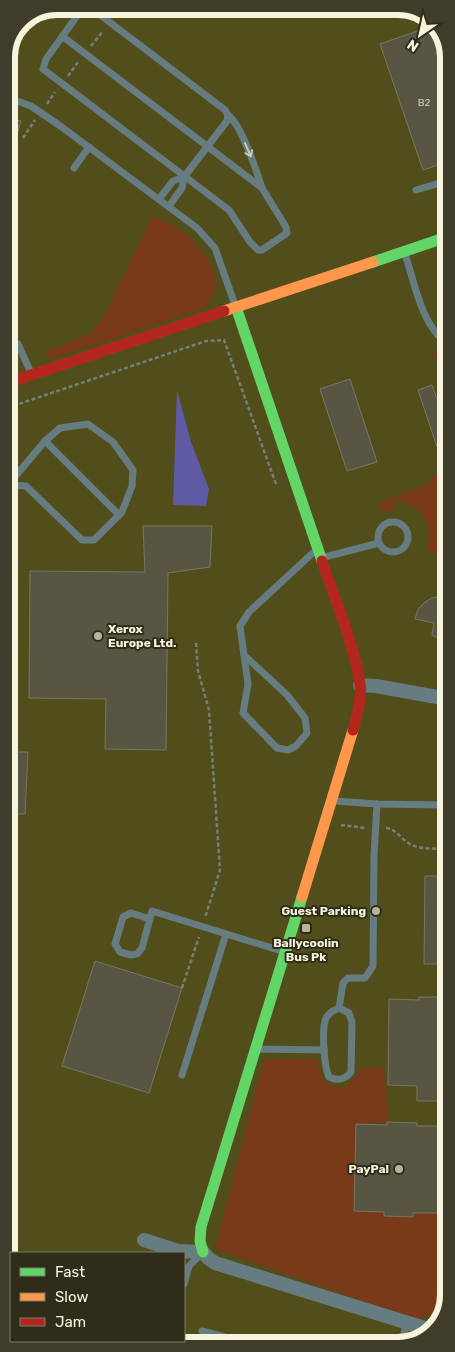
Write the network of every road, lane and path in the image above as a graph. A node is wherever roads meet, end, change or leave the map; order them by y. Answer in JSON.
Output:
{"nodes":[{"id":1,"x":78,"y":15,"type":"edge"},
{"id":2,"x":100,"y":15,"type":"edge"},
{"id":3,"x":114,"y":15,"type":"edge"},
{"id":4,"x":109,"y":22,"type":"junction"},
{"id":5,"x":62,"y":36,"type":"junction"},
{"id":6,"x":85,"y":54,"type":"junction"},
{"id":7,"x":61,"y":83,"type":"junction"},
{"id":8,"x":15,"y":100,"type":"edge"},
{"id":9,"x":41,"y":112,"type":"junction"},
{"id":10,"x":228,"y":115,"type":"junction"},
{"id":11,"x":23,"y":138,"type":"dead end"},
{"id":12,"x":208,"y":146,"type":"junction"},
{"id":13,"x":89,"y":147,"type":"junction"},
{"id":14,"x":74,"y":168,"type":"dead end"},
{"id":15,"x":184,"y":177,"type":"junction"},
{"id":16,"x":440,"y":182,"type":"edge"},
{"id":17,"x":262,"y":188,"type":"junction"},
{"id":18,"x":416,"y":190,"type":"dead end"},
{"id":19,"x":159,"y":199,"type":"junction"},
{"id":20,"x":168,"y":206,"type":"junction"},
{"id":21,"x":440,"y":239,"type":"edge"},
{"id":22,"x":404,"y":251,"type":"junction"},
{"id":23,"x":236,"y":307,"type":"junction"},
{"id":24,"x":440,"y":337,"type":"edge"},
{"id":25,"x":18,"y":344,"type":"dead end"},
{"id":26,"x":31,"y":375,"type":"junction"},
{"id":27,"x":15,"y":381,"type":"edge"},
{"id":28,"x":15,"y":405,"type":"edge"},
{"id":29,"x":44,"y":441,"type":"junction"},
{"id":30,"x":15,"y":476,"type":"edge"},
{"id":31,"x":15,"y":485,"type":"edge"},
{"id":32,"x":276,"y":487,"type":"dead end"},
{"id":33,"x":119,"y":515,"type":"junction"},
{"id":34,"x":379,"y":543,"type":"junction"},
{"id":35,"x":320,"y":553,"type":"junction"},
{"id":36,"x":196,"y":643,"type":"dead end"},
{"id":37,"x":244,"y":655,"type":"junction"},
{"id":38,"x":360,"y":685,"type":"junction"},
{"id":39,"x":440,"y":698,"type":"edge"},
{"id":40,"x":332,"y":800,"type":"junction"},
{"id":41,"x":377,"y":804,"type":"junction"},
{"id":42,"x":440,"y":805,"type":"edge"},
{"id":43,"x":150,"y":919,"type":"junction"},
{"id":44,"x":203,"y":926,"type":"junction"},
{"id":45,"x":226,"y":934,"type":"junction"},
{"id":46,"x":285,"y":952,"type":"junction"},
{"id":47,"x":182,"y":988,"type":"dead end"},
{"id":48,"x":339,"y":1008,"type":"junction"},
{"id":49,"x":255,"y":1048,"type":"junction"},
{"id":50,"x":324,"y":1050,"type":"junction"},
{"id":51,"x":182,"y":1075,"type":"dead end"},
{"id":52,"x":144,"y":1240,"type":"dead end"},
{"id":53,"x":203,"y":1252,"type":"junction"},
{"id":54,"x":185,"y":1280,"type":"edge"},
{"id":55,"x":406,"y":1323,"type":"junction"},
{"id":56,"x":424,"y":1328,"type":"edge"},
{"id":57,"x":202,"y":1331,"type":"dead end"},
{"id":58,"x":224,"y":1337,"type":"edge"},
{"id":59,"x":402,"y":1337,"type":"edge"}],
"edges":[{"from":1,"to":5,"type":"lane"},
{"from":2,"to":4,"type":"lane"},
{"from":3,"to":4,"type":"path"},
{"from":4,"to":6,"type":"path"},
{"from":4,"to":10,"type":"lane"},
{"from":5,"to":6,"type":"lane"},
{"from":5,"to":7,"type":"lane"},
{"from":6,"to":7,"type":"path"},
{"from":6,"to":12,"type":"lane"},
{"from":7,"to":9,"type":"path"},
{"from":7,"to":15,"type":"lane"},
{"from":8,"to":9,"type":"lane"},
{"from":9,"to":11,"type":"path"},
{"from":9,"to":13,"type":"lane"},
{"from":10,"to":12,"type":"lane"},
{"from":10,"to":17,"type":"lane","one_way":true},
{"from":12,"to":15,"type":"lane"},
{"from":12,"to":17,"type":"lane"},
{"from":13,"to":14,"type":"lane"},
{"from":13,"to":19,"type":"lane"},
{"from":15,"to":17,"type":"lane"},
{"from":15,"to":19,"type":"lane"},
{"from":15,"to":20,"type":"lane"},
{"from":16,"to":18,"type":"lane"},
{"from":19,"to":20,"type":"lane"},
{"from":20,"to":23,"type":"lane"},
{"from":21,"to":22,"type":"street"},
{"from":22,"to":23,"type":"street"},
{"from":22,"to":24,"type":"lane"},
{"from":23,"to":26,"type":"street"},
{"from":23,"to":35,"type":"street"},
{"from":25,"to":26,"type":"lane"},
{"from":26,"to":27,"type":"street"},
{"from":28,"to":32,"type":"path"},
{"from":29,"to":30,"type":"lane"},
{"from":29,"to":33,"type":"lane"},
{"from":29,"to":33,"type":"lane"},
{"from":31,"to":33,"type":"lane"},
{"from":34,"to":34,"type":"lane"},
{"from":34,"to":35,"type":"lane"},
{"from":35,"to":37,"type":"lane"},
{"from":35,"to":38,"type":"street"},
{"from":36,"to":44,"type":"path"},
{"from":37,"to":37,"type":"lane"},
{"from":38,"to":39,"type":"street"},
{"from":38,"to":40,"type":"street"},
{"from":40,"to":41,"type":"lane"},
{"from":40,"to":46,"type":"street"},
{"from":41,"to":42,"type":"lane"},
{"from":41,"to":48,"type":"lane"},
{"from":43,"to":43,"type":"lane"},
{"from":43,"to":44,"type":"lane"},
{"from":44,"to":45,"type":"lane"},
{"from":44,"to":47,"type":"path"},
{"from":45,"to":46,"type":"lane"},
{"from":45,"to":51,"type":"lane"},
{"from":46,"to":49,"type":"street"},
{"from":48,"to":50,"type":"lane"},
{"from":48,"to":50,"type":"lane"},
{"from":49,"to":50,"type":"lane"},
{"from":49,"to":53,"type":"street"},
{"from":52,"to":53,"type":"street"},
{"from":53,"to":54,"type":"lane"},
{"from":53,"to":55,"type":"street"},
{"from":55,"to":56,"type":"street"},
{"from":55,"to":59,"type":"lane"},
{"from":57,"to":58,"type":"lane"}]}
